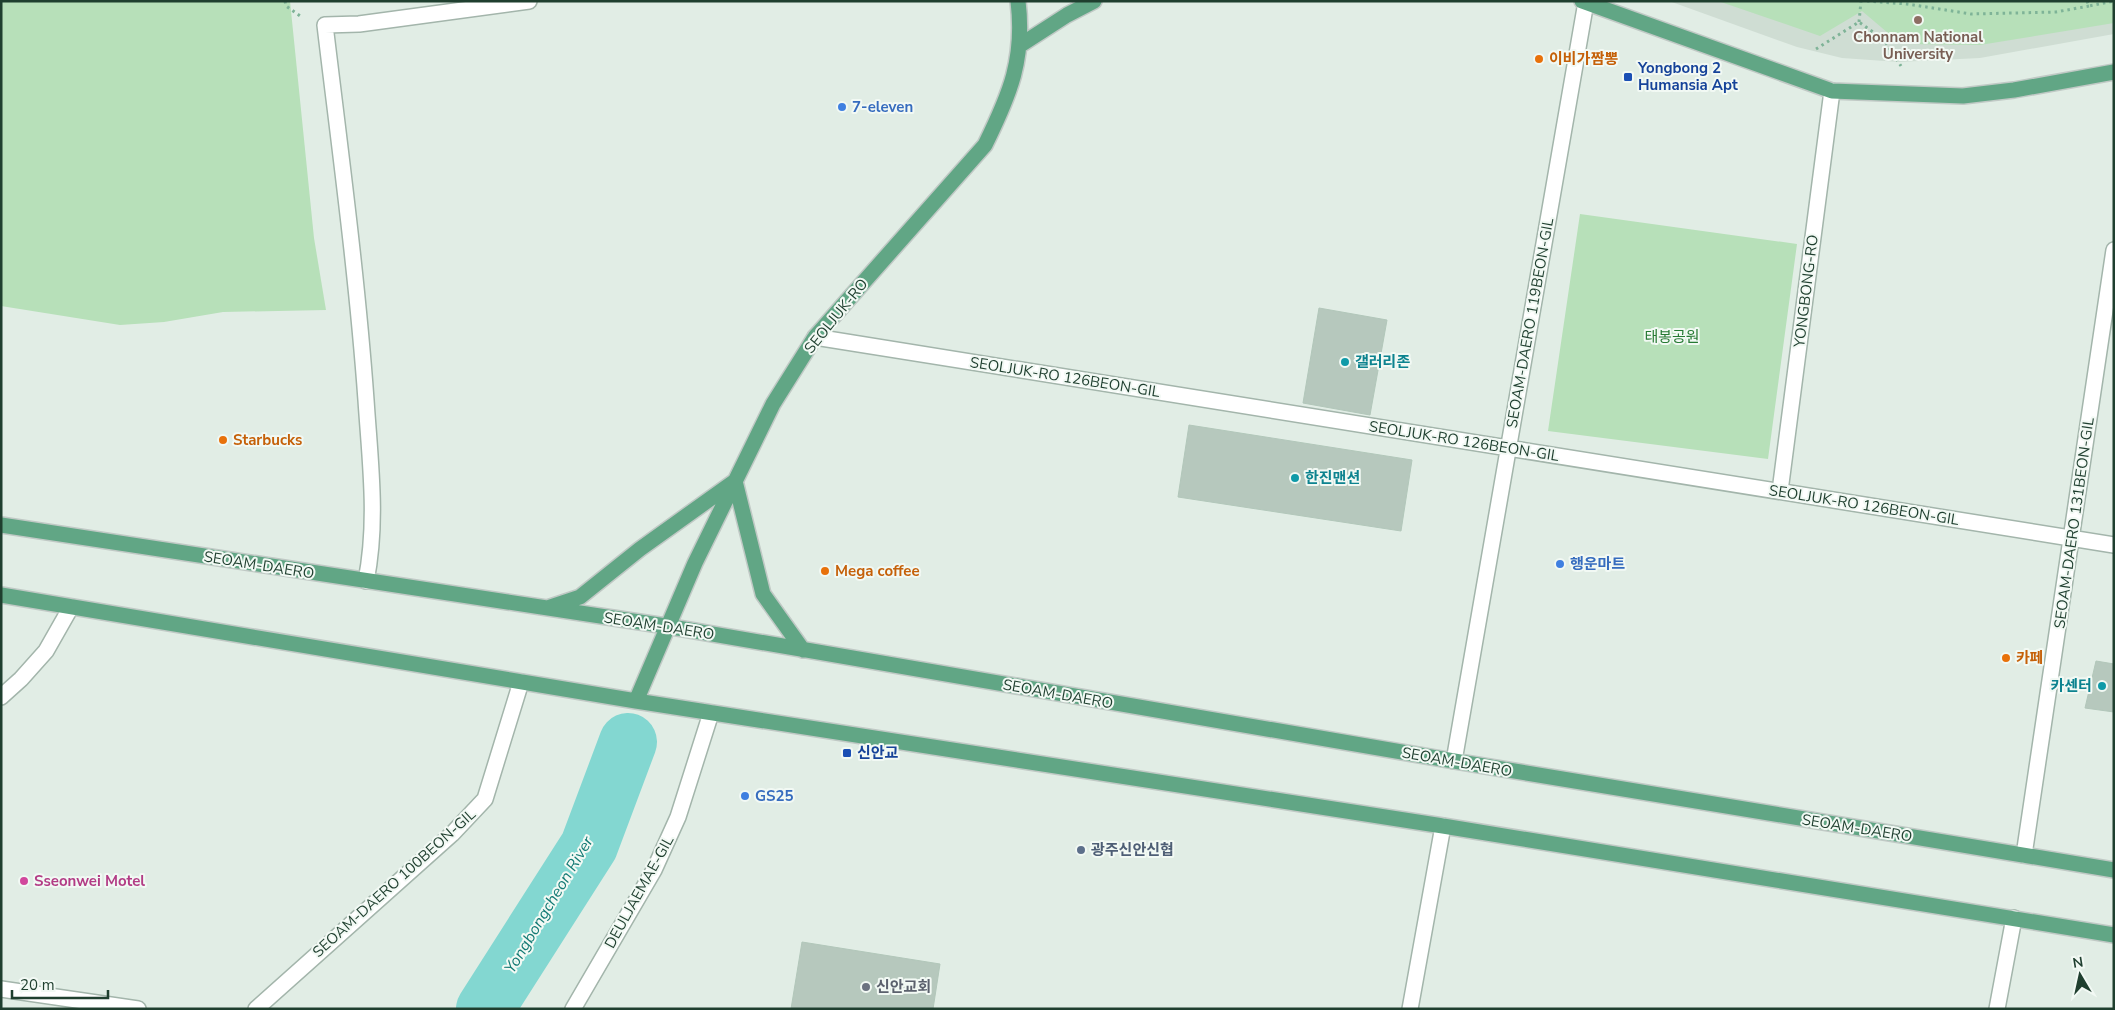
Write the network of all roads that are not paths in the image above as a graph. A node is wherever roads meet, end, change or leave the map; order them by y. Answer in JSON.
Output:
{"nodes":[{"id":1,"x":529,"y":1,"type":"edge"},
{"id":2,"x":1018,"y":1,"type":"edge"},
{"id":3,"x":1094,"y":1,"type":"edge"},
{"id":4,"x":1584,"y":2,"type":"edge"},
{"id":5,"x":1020,"y":46,"type":"junction"},
{"id":6,"x":2114,"y":72,"type":"edge"},
{"id":7,"x":1832,"y":91,"type":"junction"},
{"id":8,"x":2114,"y":250,"type":"edge"},
{"id":9,"x":815,"y":337,"type":"junction"},
{"id":10,"x":1509,"y":448,"type":"junction"},
{"id":11,"x":735,"y":481,"type":"junction"},
{"id":12,"x":1780,"y":491,"type":"junction"},
{"id":13,"x":1,"y":525,"type":"edge"},
{"id":14,"x":2072,"y":538,"type":"junction"},
{"id":15,"x":2114,"y":545,"type":"edge"},
{"id":16,"x":366,"y":581,"type":"junction"},
{"id":17,"x":1,"y":595,"type":"edge"},
{"id":18,"x":71,"y":607,"type":"junction"},
{"id":19,"x":545,"y":608,"type":"junction"},
{"id":20,"x":666,"y":626,"type":"junction"},
{"id":21,"x":803,"y":650,"type":"junction"},
{"id":22,"x":520,"y":682,"type":"junction"},
{"id":23,"x":1,"y":697,"type":"edge"},
{"id":24,"x":636,"y":701,"type":"junction"},
{"id":25,"x":711,"y":713,"type":"junction"},
{"id":26,"x":1454,"y":761,"type":"junction"},
{"id":27,"x":1443,"y":826,"type":"junction"},
{"id":28,"x":2024,"y":855,"type":"junction"},
{"id":29,"x":2114,"y":870,"type":"edge"},
{"id":30,"x":2014,"y":918,"type":"junction"},
{"id":31,"x":2114,"y":935,"type":"edge"},
{"id":32,"x":4,"y":990,"type":"edge"},
{"id":33,"x":138,"y":1009,"type":"edge"},
{"id":34,"x":256,"y":1009,"type":"edge"},
{"id":35,"x":573,"y":1009,"type":"edge"},
{"id":36,"x":1410,"y":1009,"type":"edge"},
{"id":37,"x":1997,"y":1009,"type":"edge"}],
"edges":[{"from":1,"to":16,"type":"street"},
{"from":2,"to":5,"type":"main road","name":"SEOLJUK-RO"},
{"from":3,"to":5,"type":"main road"},
{"from":4,"to":7,"type":"main road"},
{"from":4,"to":10,"type":"street","name":"SEOAM-DAERO 119BEON-GIL"},
{"from":5,"to":9,"type":"main road","name":"SEOLJUK-RO"},
{"from":6,"to":7,"type":"main road"},
{"from":7,"to":12,"type":"street","name":"YONGBONG-RO"},
{"from":8,"to":14,"type":"street","name":"SEOAM-DAERO 131BEON-GIL"},
{"from":9,"to":10,"type":"street","name":"SEOLJUK-RO 126BEON-GIL"},
{"from":9,"to":11,"type":"main road","name":"SEOLJUK-RO"},
{"from":10,"to":12,"type":"street","name":"SEOLJUK-RO 126BEON-GIL"},
{"from":10,"to":26,"type":"street","name":"SEOAM-DAERO 119BEON-GIL"},
{"from":11,"to":19,"type":"main road"},
{"from":11,"to":20,"type":"main road","name":"SEOLJUK-RO"},
{"from":11,"to":21,"type":"main road"},
{"from":12,"to":14,"type":"street","name":"SEOLJUK-RO 126BEON-GIL"},
{"from":13,"to":16,"type":"main road","name":"SEOAM-DAERO"},
{"from":14,"to":15,"type":"street","name":"SEOLJUK-RO 126BEON-GIL"},
{"from":14,"to":28,"type":"street","name":"SEOAM-DAERO 131BEON-GIL"},
{"from":16,"to":19,"type":"main road","name":"SEOAM-DAERO"},
{"from":17,"to":18,"type":"main road"},
{"from":18,"to":22,"type":"main road"},
{"from":18,"to":23,"type":"street"},
{"from":19,"to":20,"type":"main road","name":"SEOAM-DAERO"},
{"from":20,"to":21,"type":"main road","name":"SEOAM-DAERO"},
{"from":20,"to":24,"type":"main road","name":"SEOLJUK-RO"},
{"from":21,"to":26,"type":"main road","name":"SEOAM-DAERO"},
{"from":22,"to":24,"type":"main road"},
{"from":22,"to":34,"type":"street","name":"SEOAM-DAERO 100BEON-GIL"},
{"from":24,"to":25,"type":"main road"},
{"from":25,"to":27,"type":"main road"},
{"from":25,"to":35,"type":"street","name":"DEULJAEMAE-GIL"},
{"from":26,"to":28,"type":"main road","name":"SEOAM-DAERO"},
{"from":27,"to":30,"type":"main road"},
{"from":27,"to":36,"type":"street"},
{"from":28,"to":29,"type":"main road","name":"SEOAM-DAERO"},
{"from":30,"to":31,"type":"main road"},
{"from":30,"to":37,"type":"street"},
{"from":32,"to":33,"type":"street"}]}
